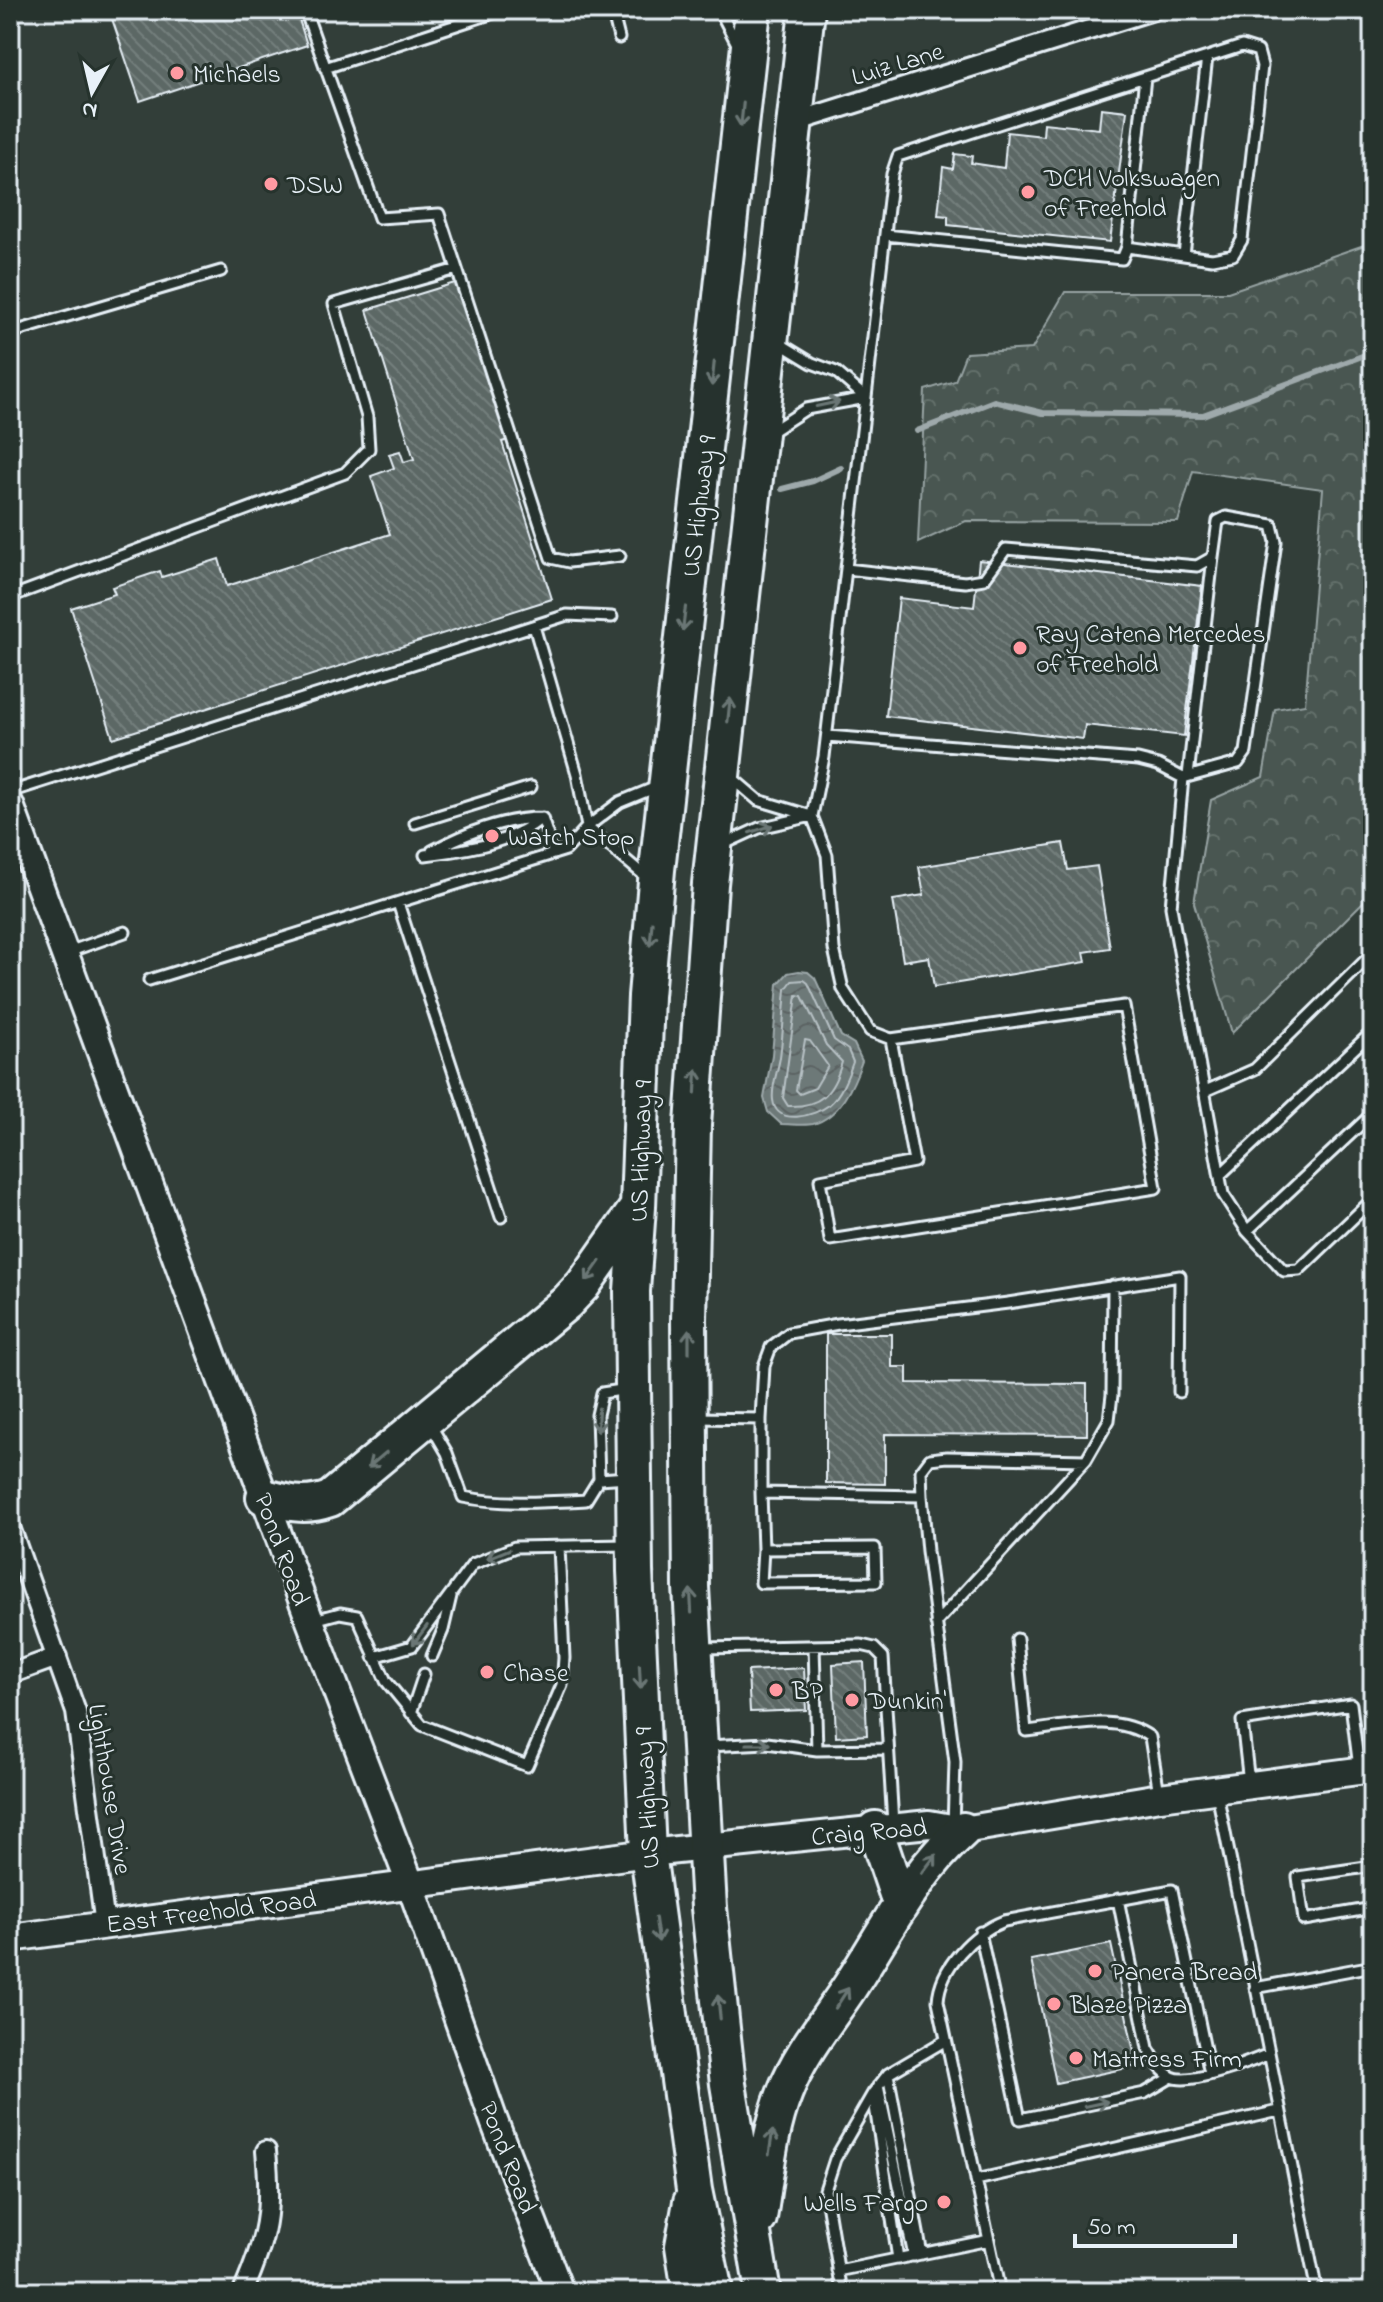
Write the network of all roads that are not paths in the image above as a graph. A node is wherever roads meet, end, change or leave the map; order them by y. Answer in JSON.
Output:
{"nodes":[{"id":1,"x":305,"y":10,"type":"edge"},
{"id":2,"x":502,"y":10,"type":"edge"},
{"id":3,"x":612,"y":10,"type":"edge"},
{"id":4,"x":717,"y":10,"type":"edge"},
{"id":5,"x":753,"y":10,"type":"edge"},
{"id":6,"x":807,"y":10,"type":"edge"},
{"id":7,"x":1153,"y":10,"type":"edge"},
{"id":8,"x":619,"y":38,"type":"dead end"},
{"id":9,"x":1207,"y":57,"type":"junction"},
{"id":10,"x":747,"y":64,"type":"junction"},
{"id":11,"x":325,"y":68,"type":"junction"},
{"id":12,"x":1145,"y":77,"type":"junction"},
{"id":13,"x":795,"y":122,"type":"junction"},
{"id":14,"x":885,"y":235,"type":"junction"},
{"id":15,"x":1127,"y":247,"type":"junction"},
{"id":16,"x":1184,"y":255,"type":"junction"},
{"id":17,"x":457,"y":269,"type":"junction"},
{"id":18,"x":221,"y":271,"type":"dead end"},
{"id":19,"x":10,"y":333,"type":"edge"},
{"id":20,"x":771,"y":338,"type":"junction"},
{"id":21,"x":866,"y":398,"type":"junction"},
{"id":22,"x":759,"y":439,"type":"junction"},
{"id":23,"x":620,"y":556,"type":"dead end"},
{"id":24,"x":1213,"y":557,"type":"junction"},
{"id":25,"x":846,"y":569,"type":"junction"},
{"id":26,"x":10,"y":597,"type":"edge"},
{"id":27,"x":612,"y":617,"type":"dead end"},
{"id":28,"x":534,"y":626,"type":"junction"},
{"id":29,"x":827,"y":736,"type":"junction"},
{"id":30,"x":723,"y":770,"type":"junction"},
{"id":31,"x":1185,"y":777,"type":"junction"},
{"id":32,"x":666,"y":783,"type":"junction"},
{"id":33,"x":531,"y":787,"type":"dead end"},
{"id":34,"x":10,"y":792,"type":"edge"},
{"id":35,"x":10,"y":805,"type":"edge"},
{"id":36,"x":812,"y":816,"type":"junction"},
{"id":37,"x":542,"y":818,"type":"junction"},
{"id":38,"x":415,"y":823,"type":"dead end"},
{"id":39,"x":587,"y":827,"type":"junction"},
{"id":40,"x":714,"y":849,"type":"junction"},
{"id":41,"x":554,"y":854,"type":"junction"},
{"id":42,"x":656,"y":885,"type":"junction"},
{"id":43,"x":398,"y":903,"type":"junction"},
{"id":44,"x":125,"y":932,"type":"dead end"},
{"id":45,"x":65,"y":953,"type":"junction"},
{"id":46,"x":1373,"y":953,"type":"edge"},
{"id":47,"x":149,"y":980,"type":"dead end"},
{"id":48,"x":1373,"y":1031,"type":"edge"},
{"id":49,"x":891,"y":1039,"type":"junction"},
{"id":50,"x":1205,"y":1091,"type":"junction"},
{"id":51,"x":1373,"y":1113,"type":"edge"},
{"id":52,"x":1220,"y":1175,"type":"junction"},
{"id":53,"x":1373,"y":1199,"type":"edge"},
{"id":54,"x":638,"y":1207,"type":"junction"},
{"id":55,"x":501,"y":1217,"type":"dead end"},
{"id":56,"x":1247,"y":1231,"type":"junction"},
{"id":57,"x":1113,"y":1286,"type":"junction"},
{"id":58,"x":633,"y":1388,"type":"junction"},
{"id":59,"x":1179,"y":1392,"type":"dead end"},
{"id":60,"x":427,"y":1418,"type":"junction"},
{"id":61,"x":689,"y":1418,"type":"junction"},
{"id":62,"x":761,"y":1419,"type":"junction"},
{"id":63,"x":1086,"y":1460,"type":"junction"},
{"id":64,"x":634,"y":1477,"type":"junction"},
{"id":65,"x":599,"y":1479,"type":"junction"},
{"id":66,"x":761,"y":1493,"type":"junction"},
{"id":67,"x":922,"y":1496,"type":"junction"},
{"id":68,"x":264,"y":1497,"type":"junction"},
{"id":69,"x":10,"y":1527,"type":"edge"},
{"id":70,"x":635,"y":1545,"type":"junction"},
{"id":71,"x":559,"y":1546,"type":"junction"},
{"id":72,"x":763,"y":1549,"type":"junction"},
{"id":73,"x":451,"y":1592,"type":"junction"},
{"id":74,"x":310,"y":1621,"type":"junction"},
{"id":75,"x":936,"y":1623,"type":"junction"},
{"id":76,"x":1017,"y":1639,"type":"dead end"},
{"id":77,"x":814,"y":1646,"type":"junction"},
{"id":78,"x":693,"y":1648,"type":"junction"},
{"id":79,"x":432,"y":1656,"type":"dead end"},
{"id":80,"x":57,"y":1657,"type":"junction"},
{"id":81,"x":374,"y":1657,"type":"junction"},
{"id":82,"x":10,"y":1674,"type":"edge"},
{"id":83,"x":424,"y":1674,"type":"dead end"},
{"id":84,"x":411,"y":1713,"type":"junction"},
{"id":85,"x":698,"y":1746,"type":"junction"},
{"id":86,"x":887,"y":1749,"type":"junction"},
{"id":87,"x":817,"y":1750,"type":"junction"},
{"id":88,"x":1366,"y":1770,"type":"edge"},
{"id":89,"x":1250,"y":1786,"type":"junction"},
{"id":90,"x":1217,"y":1790,"type":"junction"},
{"id":91,"x":1160,"y":1797,"type":"junction"},
{"id":92,"x":884,"y":1828,"type":"junction"},
{"id":93,"x":958,"y":1828,"type":"junction"},
{"id":94,"x":704,"y":1846,"type":"junction"},
{"id":95,"x":648,"y":1853,"type":"junction"},
{"id":96,"x":1373,"y":1866,"type":"edge"},
{"id":97,"x":411,"y":1886,"type":"junction"},
{"id":98,"x":1118,"y":1899,"type":"junction"},
{"id":99,"x":900,"y":1903,"type":"junction"},
{"id":100,"x":1373,"y":1908,"type":"edge"},
{"id":101,"x":105,"y":1925,"type":"junction"},
{"id":102,"x":980,"y":1932,"type":"junction"},
{"id":103,"x":10,"y":1938,"type":"edge"},
{"id":104,"x":1373,"y":1966,"type":"edge"},
{"id":105,"x":1255,"y":1988,"type":"junction"},
{"id":106,"x":946,"y":2040,"type":"junction"},
{"id":107,"x":1269,"y":2054,"type":"junction"},
{"id":108,"x":888,"y":2074,"type":"junction"},
{"id":109,"x":1210,"y":2074,"type":"junction"},
{"id":110,"x":1172,"y":2077,"type":"junction"},
{"id":111,"x":876,"y":2089,"type":"junction"},
{"id":112,"x":1279,"y":2111,"type":"junction"},
{"id":113,"x":266,"y":2151,"type":"dead end"},
{"id":114,"x":976,"y":2180,"type":"junction"},
{"id":115,"x":694,"y":2190,"type":"junction"},
{"id":116,"x":989,"y":2240,"type":"junction"},
{"id":117,"x":755,"y":2246,"type":"junction"},
{"id":118,"x":918,"y":2255,"type":"junction"},
{"id":119,"x":898,"y":2259,"type":"junction"},
{"id":120,"x":838,"y":2271,"type":"junction"},
{"id":121,"x":243,"y":2292,"type":"edge"},
{"id":122,"x":560,"y":2292,"type":"edge"},
{"id":123,"x":687,"y":2292,"type":"edge"},
{"id":124,"x":715,"y":2292,"type":"edge"},
{"id":125,"x":763,"y":2292,"type":"edge"},
{"id":126,"x":842,"y":2292,"type":"edge"},
{"id":127,"x":1000,"y":2292,"type":"edge"},
{"id":128,"x":1317,"y":2292,"type":"edge"}],
"edges":[{"from":1,"to":11,"type":"lane"},
{"from":2,"to":11,"type":"lane"},
{"from":3,"to":8,"type":"lane"},
{"from":4,"to":10,"type":"lane"},
{"from":5,"to":10,"type":"highway","name":"US Highway 9"},
{"from":6,"to":13,"type":"highway","name":"US Highway 9"},
{"from":7,"to":13,"type":"street","name":"Luiz Lane"},
{"from":9,"to":12,"type":"lane"},
{"from":9,"to":16,"type":"lane"},
{"from":9,"to":16,"type":"lane"},
{"from":10,"to":32,"type":"highway","name":"US Highway 9","one_way":true},
{"from":11,"to":17,"type":"lane"},
{"from":12,"to":14,"type":"lane"},
{"from":12,"to":15,"type":"lane"},
{"from":13,"to":20,"type":"highway","name":"US Highway 9"},
{"from":14,"to":15,"type":"lane"},
{"from":14,"to":21,"type":"lane"},
{"from":15,"to":16,"type":"lane"},
{"from":17,"to":23,"type":"lane"},
{"from":17,"to":26,"type":"lane"},
{"from":18,"to":19,"type":"lane"},
{"from":20,"to":21,"type":"lane"},
{"from":20,"to":22,"type":"highway","name":"US Highway 9"},
{"from":22,"to":21,"type":"lane","one_way":true},
{"from":21,"to":25,"type":"lane"},
{"from":30,"to":22,"type":"highway","name":"US Highway 9","one_way":true},
{"from":24,"to":25,"type":"lane"},
{"from":24,"to":31,"type":"lane"},
{"from":24,"to":31,"type":"lane"},
{"from":25,"to":29,"type":"lane"},
{"from":27,"to":28,"type":"lane"},
{"from":28,"to":34,"type":"lane"},
{"from":28,"to":39,"type":"lane"},
{"from":29,"to":31,"type":"lane"},
{"from":29,"to":36,"type":"lane"},
{"from":30,"to":36,"type":"lane"},
{"from":30,"to":40,"type":"highway","name":"US Highway 9"},
{"from":31,"to":50,"type":"lane"},
{"from":32,"to":39,"type":"lane"},
{"from":32,"to":42,"type":"highway","name":"US Highway 9"},
{"from":33,"to":38,"type":"lane"},
{"from":35,"to":45,"type":"main road","name":"Pond Road"},
{"from":40,"to":36,"type":"lane","one_way":true},
{"from":36,"to":49,"type":"lane"},
{"from":37,"to":37,"type":"lane"},
{"from":37,"to":41,"type":"lane"},
{"from":39,"to":41,"type":"lane"},
{"from":39,"to":42,"type":"lane"},
{"from":61,"to":40,"type":"highway","name":"US Highway 9","one_way":true},
{"from":41,"to":43,"type":"lane"},
{"from":42,"to":54,"type":"highway","name":"US Highway 9","one_way":true},
{"from":43,"to":47,"type":"lane"},
{"from":43,"to":55,"type":"lane"},
{"from":44,"to":45,"type":"lane"},
{"from":45,"to":68,"type":"main road","name":"Pond Road"},
{"from":46,"to":50,"type":"lane"},
{"from":48,"to":52,"type":"lane"},
{"from":49,"to":49,"type":"lane"},
{"from":50,"to":52,"type":"lane"},
{"from":51,"to":56,"type":"lane"},
{"from":52,"to":56,"type":"lane"},
{"from":53,"to":56,"type":"lane"},
{"from":54,"to":58,"type":"highway","name":"US Highway 9"},
{"from":54,"to":60,"type":"highway","one_way":true},
{"from":57,"to":59,"type":"lane"},
{"from":57,"to":62,"type":"lane"},
{"from":57,"to":63,"type":"lane"},
{"from":58,"to":64,"type":"highway","name":"US Highway 9"},
{"from":58,"to":65,"type":"lane","one_way":true},
{"from":60,"to":65,"type":"lane"},
{"from":60,"to":68,"type":"highway","one_way":true},
{"from":61,"to":62,"type":"lane"},
{"from":78,"to":61,"type":"highway","name":"US Highway 9","one_way":true},
{"from":62,"to":66,"type":"lane"},
{"from":63,"to":67,"type":"lane"},
{"from":63,"to":75,"type":"lane"},
{"from":64,"to":65,"type":"lane"},
{"from":64,"to":70,"type":"highway","name":"US Highway 9"},
{"from":66,"to":67,"type":"lane"},
{"from":66,"to":72,"type":"lane"},
{"from":67,"to":75,"type":"lane"},
{"from":68,"to":74,"type":"main road","name":"Pond Road"},
{"from":69,"to":80,"type":"street","name":"Lighthouse Drive"},
{"from":70,"to":71,"type":"lane"},
{"from":70,"to":95,"type":"highway","name":"US Highway 9","one_way":true},
{"from":71,"to":73,"type":"lane","one_way":true},
{"from":71,"to":84,"type":"lane"},
{"from":72,"to":72,"type":"lane"},
{"from":73,"to":79,"type":"lane"},
{"from":73,"to":81,"type":"lane","one_way":true},
{"from":74,"to":81,"type":"lane"},
{"from":74,"to":97,"type":"main road","name":"Pond Road"},
{"from":75,"to":93,"type":"lane"},
{"from":76,"to":91,"type":"lane"},
{"from":77,"to":78,"type":"lane"},
{"from":77,"to":86,"type":"lane"},
{"from":77,"to":87,"type":"lane"},
{"from":78,"to":85,"type":"highway","name":"US Highway 9"},
{"from":80,"to":82,"type":"street"},
{"from":80,"to":101,"type":"street","name":"Lighthouse Drive"},
{"from":81,"to":84,"type":"lane"},
{"from":83,"to":84,"type":"lane"},
{"from":85,"to":87,"type":"lane","one_way":true},
{"from":85,"to":94,"type":"highway","name":"US Highway 9"},
{"from":86,"to":87,"type":"lane"},
{"from":86,"to":92,"type":"lane"},
{"from":88,"to":89,"type":"main road","name":"Craig Road"},
{"from":88,"to":89,"type":"lane"},
{"from":89,"to":90,"type":"main road","name":"Craig Road"},
{"from":90,"to":91,"type":"main road","name":"Craig Road"},
{"from":90,"to":105,"type":"lane"},
{"from":91,"to":93,"type":"main road","name":"Craig Road"},
{"from":92,"to":93,"type":"main road","name":"Craig Road"},
{"from":92,"to":94,"type":"main road","name":"Craig Road"},
{"from":92,"to":99,"type":"highway"},
{"from":99,"to":93,"type":"highway","one_way":true},
{"from":94,"to":95,"type":"main road","name":"Craig Road"},
{"from":117,"to":94,"type":"highway","name":"US Highway 9","one_way":true},
{"from":95,"to":97,"type":"main road","name":"Craig Road"},
{"from":95,"to":115,"type":"highway","name":"US Highway 9","one_way":true},
{"from":96,"to":100,"type":"lane"},
{"from":97,"to":101,"type":"main road","name":"East Freehold Road"},
{"from":97,"to":122,"type":"main road","name":"Pond Road"},
{"from":98,"to":102,"type":"lane"},
{"from":98,"to":109,"type":"lane"},
{"from":98,"to":110,"type":"lane"},
{"from":117,"to":99,"type":"highway","one_way":true},
{"from":101,"to":103,"type":"main road","name":"East Freehold Road"},
{"from":102,"to":106,"type":"lane"},
{"from":102,"to":110,"type":"lane","one_way":true},
{"from":104,"to":105,"type":"lane"},
{"from":105,"to":107,"type":"lane"},
{"from":106,"to":108,"type":"lane"},
{"from":106,"to":114,"type":"lane"},
{"from":107,"to":109,"type":"lane"},
{"from":107,"to":112,"type":"lane"},
{"from":108,"to":111,"type":"lane"},
{"from":108,"to":118,"type":"lane"},
{"from":109,"to":110,"type":"lane"},
{"from":111,"to":118,"type":"lane"},
{"from":111,"to":119,"type":"lane"},
{"from":111,"to":120,"type":"lane"},
{"from":112,"to":114,"type":"lane"},
{"from":112,"to":128,"type":"lane"},
{"from":113,"to":121,"type":"street"},
{"from":114,"to":116,"type":"lane"},
{"from":115,"to":123,"type":"highway"},
{"from":115,"to":124,"type":"highway","name":"US Highway 9"},
{"from":116,"to":118,"type":"lane"},
{"from":116,"to":127,"type":"lane"},
{"from":117,"to":125,"type":"highway","name":"US Highway 9"},
{"from":118,"to":119,"type":"lane"},
{"from":119,"to":120,"type":"lane"},
{"from":120,"to":126,"type":"lane"}]}
